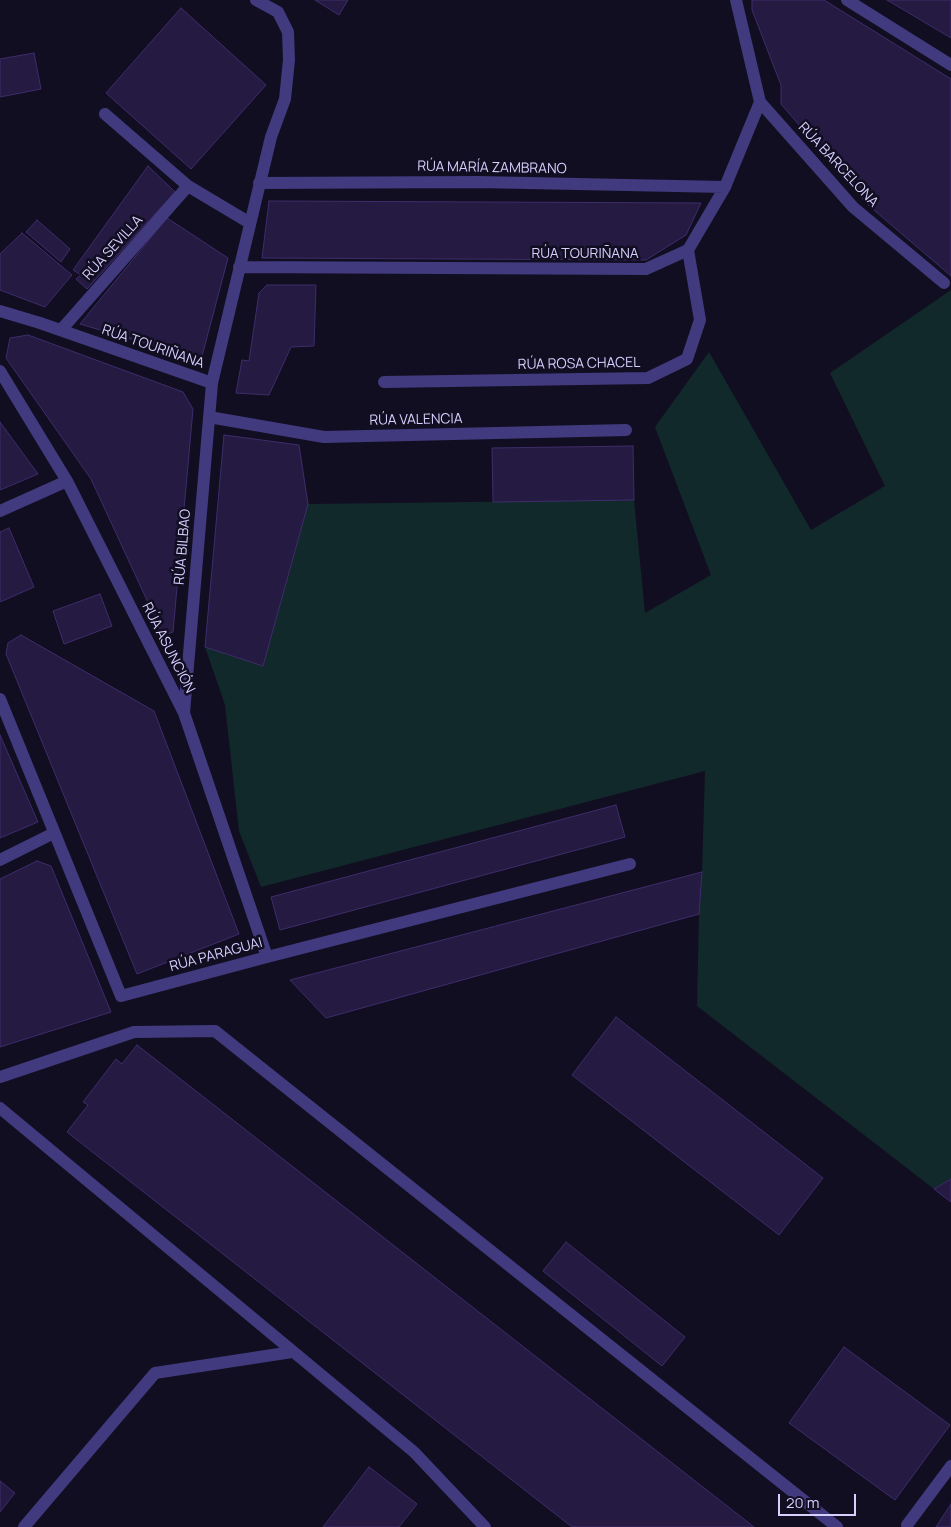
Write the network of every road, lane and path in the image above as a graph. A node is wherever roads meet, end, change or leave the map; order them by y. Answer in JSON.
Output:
{"nodes":[{"id":1,"x":256,"y":0,"type":"edge"},
{"id":2,"x":736,"y":0,"type":"edge"},
{"id":3,"x":847,"y":0,"type":"edge"},
{"id":4,"x":951,"y":65,"type":"edge"},
{"id":5,"x":760,"y":102,"type":"junction"},
{"id":6,"x":105,"y":114,"type":"dead end"},
{"id":7,"x":259,"y":182,"type":"junction"},
{"id":8,"x":188,"y":186,"type":"junction"},
{"id":9,"x":725,"y":187,"type":"junction"},
{"id":10,"x":250,"y":223,"type":"junction"},
{"id":11,"x":688,"y":250,"type":"junction"},
{"id":12,"x":239,"y":267,"type":"junction"},
{"id":13,"x":944,"y":283,"type":"dead end"},
{"id":14,"x":0,"y":311,"type":"edge"},
{"id":15,"x":61,"y":330,"type":"junction"},
{"id":16,"x":0,"y":371,"type":"edge"},
{"id":17,"x":384,"y":382,"type":"dead end"},
{"id":18,"x":212,"y":384,"type":"junction"},
{"id":19,"x":209,"y":417,"type":"junction"},
{"id":20,"x":626,"y":430,"type":"dead end"},
{"id":21,"x":67,"y":482,"type":"junction"},
{"id":22,"x":0,"y":510,"type":"edge"},
{"id":23,"x":0,"y":699,"type":"edge"},
{"id":24,"x":184,"y":713,"type":"junction"},
{"id":25,"x":54,"y":833,"type":"junction"},
{"id":26,"x":0,"y":860,"type":"edge"},
{"id":27,"x":630,"y":864,"type":"dead end"},
{"id":28,"x":267,"y":957,"type":"junction"},
{"id":29,"x":0,"y":1077,"type":"edge"},
{"id":30,"x":0,"y":1108,"type":"edge"},
{"id":31,"x":292,"y":1352,"type":"junction"},
{"id":32,"x":951,"y":1466,"type":"edge"},
{"id":33,"x":908,"y":1525,"type":"dead end"},
{"id":34,"x":24,"y":1527,"type":"edge"},
{"id":35,"x":485,"y":1527,"type":"edge"},
{"id":36,"x":837,"y":1527,"type":"edge"}],
"edges":[{"from":1,"to":7,"type":"street","name":"RÚA TOURIÑANA"},
{"from":2,"to":5,"type":"street"},
{"from":3,"to":4,"type":"street"},
{"from":5,"to":9,"type":"street"},
{"from":5,"to":13,"type":"street","name":"RÚA BARCELONA"},
{"from":6,"to":8,"type":"street"},
{"from":7,"to":9,"type":"street","name":"RÚA MARÍA ZAMBRANO"},
{"from":7,"to":10,"type":"street","name":"RÚA TOURIÑANA"},
{"from":8,"to":10,"type":"street"},
{"from":8,"to":15,"type":"street","name":"RÚA SEVILLA"},
{"from":9,"to":11,"type":"street"},
{"from":10,"to":12,"type":"street","name":"RÚA TOURIÑANA"},
{"from":11,"to":12,"type":"street","name":"RÚA TOURIÑANA"},
{"from":11,"to":17,"type":"street","name":"RÚA ROSA CHACEL"},
{"from":12,"to":18,"type":"street","name":"RÚA TOURIÑANA"},
{"from":14,"to":15,"type":"street","name":"RÚA TOURIÑANA"},
{"from":15,"to":18,"type":"street","name":"RÚA TOURIÑANA"},
{"from":16,"to":21,"type":"street","name":"RÚA ASUNCIÓN"},
{"from":18,"to":19,"type":"street","name":"RÚA BILBAO"},
{"from":19,"to":20,"type":"street","name":"RÚA VALENCIA"},
{"from":19,"to":24,"type":"street","name":"RÚA BILBAO"},
{"from":21,"to":22,"type":"street"},
{"from":21,"to":24,"type":"street","name":"RÚA ASUNCIÓN"},
{"from":23,"to":25,"type":"street","name":"RÚA PARAGUAI"},
{"from":24,"to":28,"type":"street","name":"RÚA ASUNCIÓN"},
{"from":25,"to":26,"type":"street"},
{"from":25,"to":28,"type":"street","name":"RÚA PARAGUAI"},
{"from":27,"to":28,"type":"street","name":"RÚA PARAGUAI"},
{"from":29,"to":36,"type":"street"},
{"from":30,"to":31,"type":"street"},
{"from":31,"to":34,"type":"street"},
{"from":31,"to":35,"type":"street"},
{"from":32,"to":33,"type":"street"}]}
